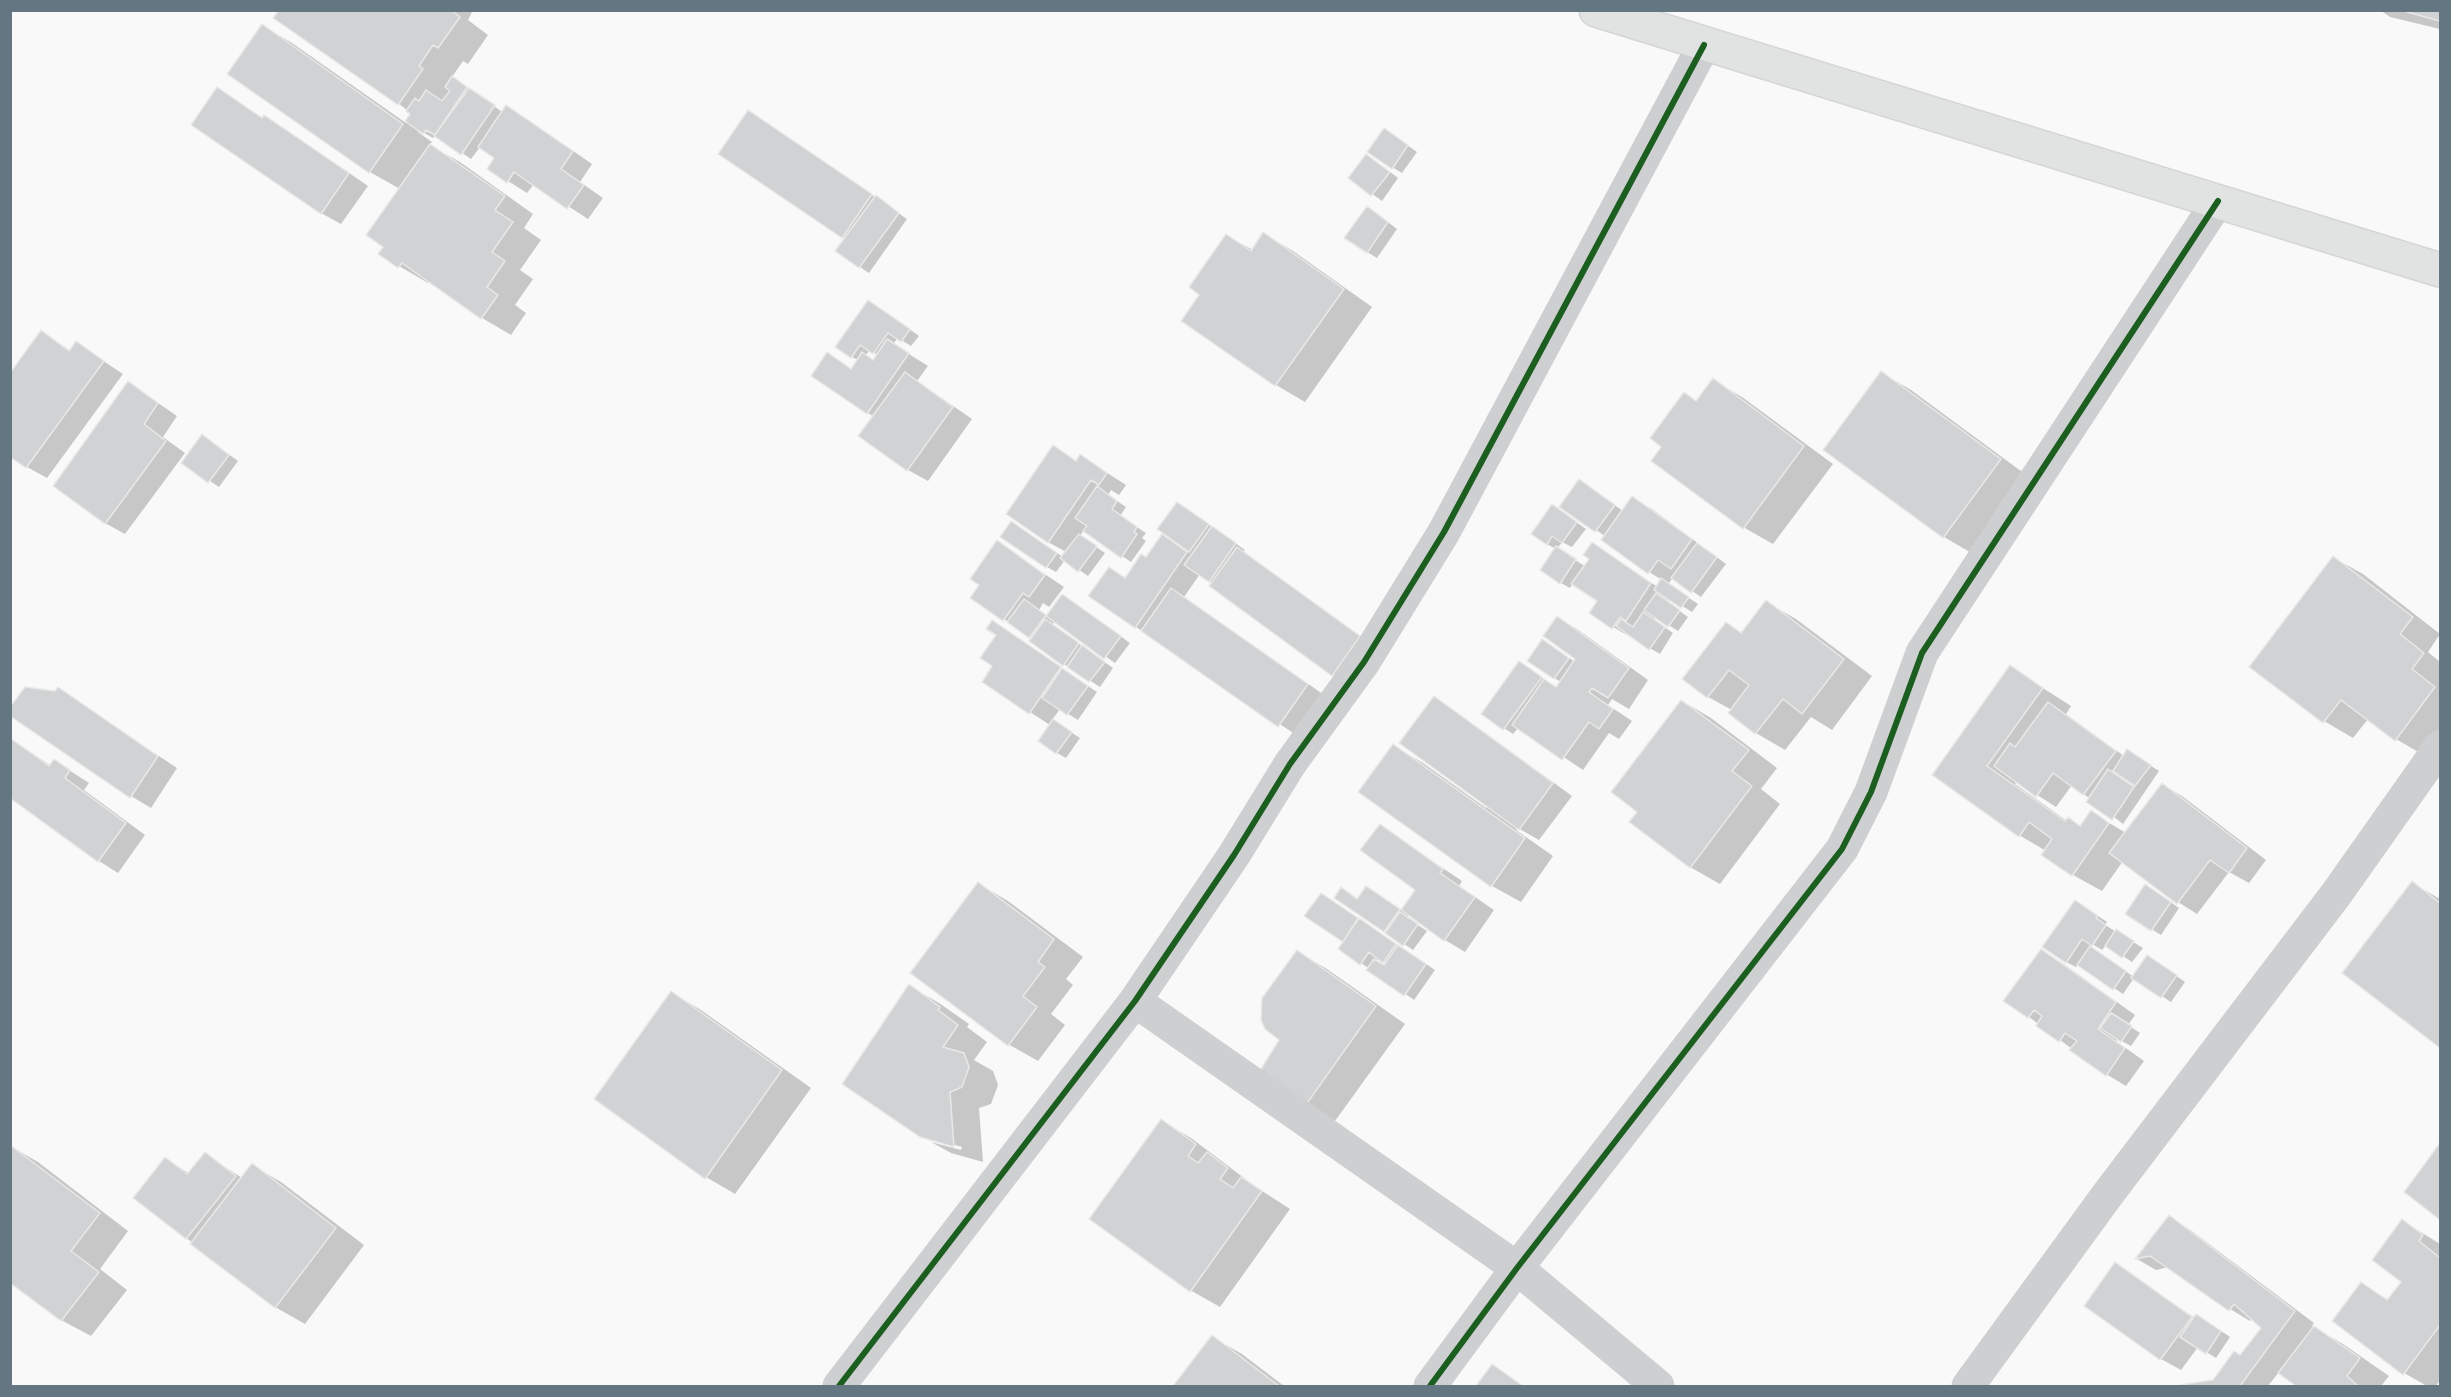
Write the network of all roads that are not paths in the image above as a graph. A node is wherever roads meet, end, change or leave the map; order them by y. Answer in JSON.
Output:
{"nodes":[{"id":1,"x":1596,"y":10,"type":"edge"},
{"id":2,"x":1704,"y":45,"type":"junction"},
{"id":3,"x":2218,"y":201,"type":"junction"},
{"id":4,"x":2440,"y":270,"type":"edge"},
{"id":5,"x":2440,"y":747,"type":"edge"},
{"id":6,"x":1135,"y":1001,"type":"junction"},
{"id":7,"x":1517,"y":1268,"type":"junction"},
{"id":8,"x":839,"y":1386,"type":"edge"},
{"id":9,"x":1431,"y":1386,"type":"edge"},
{"id":10,"x":1658,"y":1386,"type":"edge"},
{"id":11,"x":1968,"y":1386,"type":"edge"}],
"edges":[{"from":1,"to":2,"type":"street"},
{"from":2,"to":3,"type":"street"},
{"from":2,"to":6,"type":"street"},
{"from":3,"to":4,"type":"street"},
{"from":3,"to":7,"type":"street"},
{"from":5,"to":11,"type":"street"},
{"from":6,"to":7,"type":"street"},
{"from":6,"to":8,"type":"street"},
{"from":7,"to":9,"type":"street"},
{"from":7,"to":10,"type":"street"}]}
